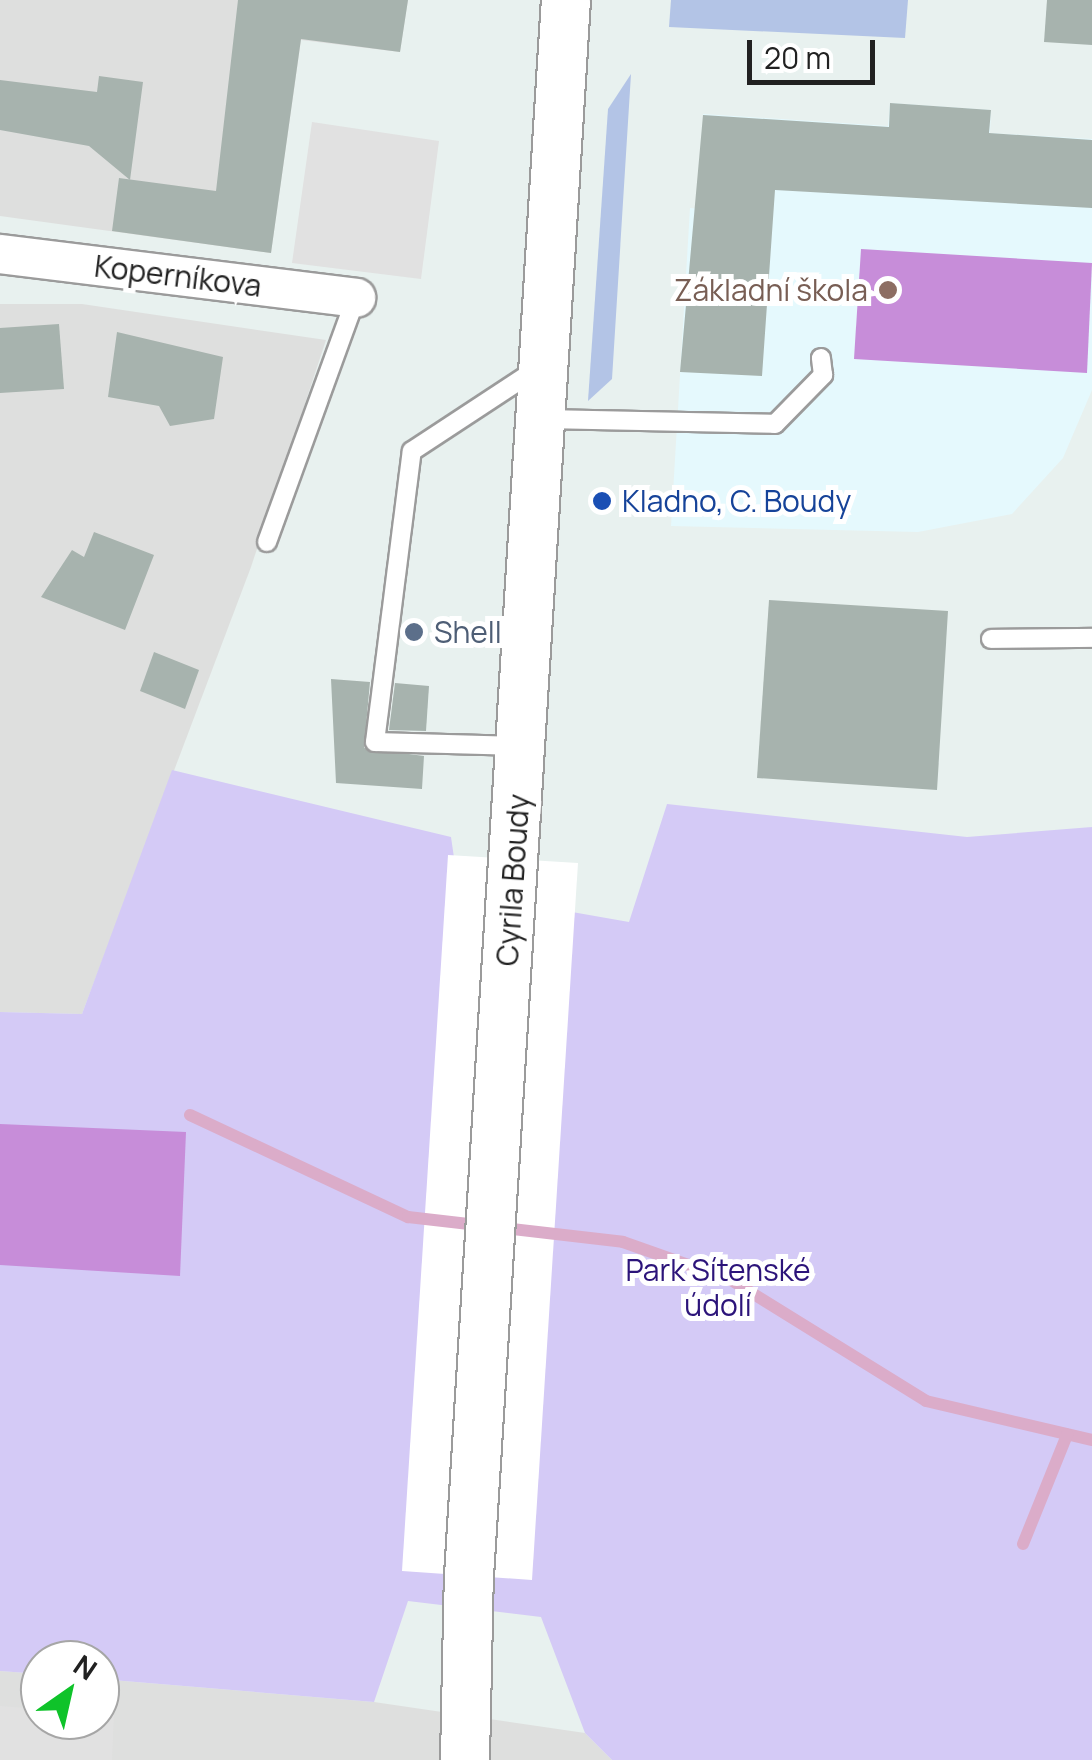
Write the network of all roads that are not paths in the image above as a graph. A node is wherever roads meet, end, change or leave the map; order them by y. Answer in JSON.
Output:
{"nodes":[{"id":1,"x":566,"y":0,"type":"edge"},
{"id":2,"x":0,"y":254,"type":"edge"},
{"id":3,"x":356,"y":298,"type":"joint"},
{"id":4,"x":821,"y":358,"type":"dead end"},
{"id":5,"x":546,"y":364,"type":"junction"},
{"id":6,"x":542,"y":420,"type":"junction"},
{"id":7,"x":267,"y":542,"type":"dead end"},
{"id":8,"x":1092,"y":638,"type":"edge"},
{"id":9,"x":991,"y":639,"type":"dead end"},
{"id":10,"x":522,"y":746,"type":"junction"},
{"id":11,"x":465,"y":1760,"type":"edge"}],
"edges":[{"from":1,"to":5,"type":"street","name":"Cyrila Boudy"},
{"from":2,"to":3,"type":"street","name":"Koperníkova"},
{"from":3,"to":7,"type":"lane"},
{"from":4,"to":6,"type":"lane"},
{"from":5,"to":6,"type":"street","name":"Cyrila Boudy"},
{"from":5,"to":10,"type":"lane"},
{"from":6,"to":10,"type":"street","name":"Cyrila Boudy"},
{"from":8,"to":9,"type":"lane"},
{"from":10,"to":11,"type":"street","name":"Cyrila Boudy"}]}
